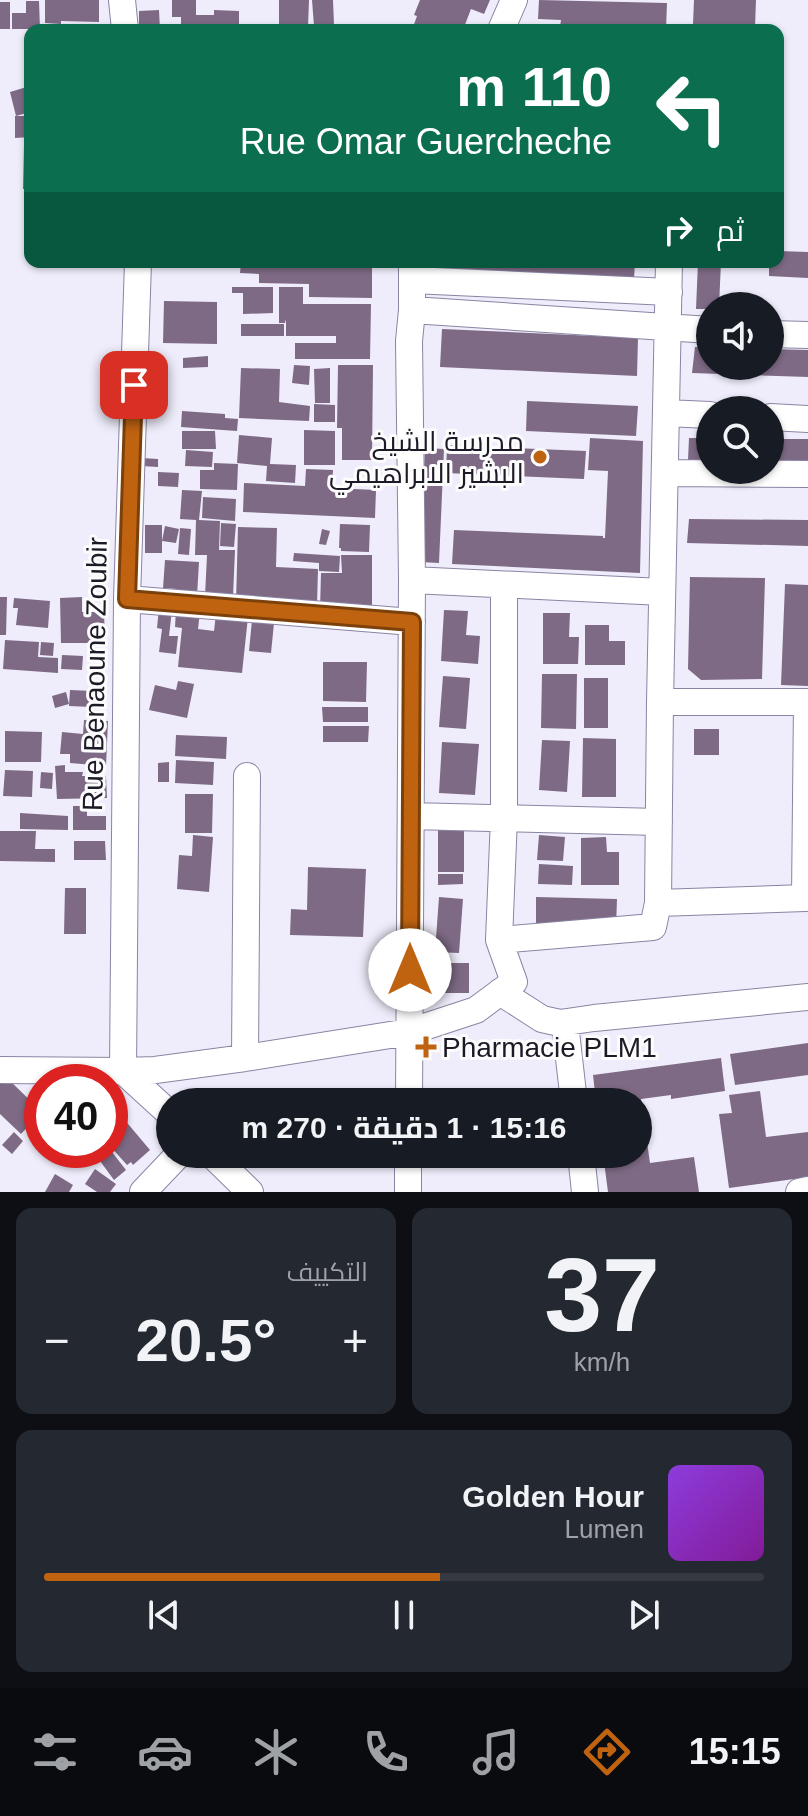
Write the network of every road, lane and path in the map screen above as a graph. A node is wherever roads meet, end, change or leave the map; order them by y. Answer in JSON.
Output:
{"nodes":[{"id":1,"x":122,"y":0,"type":"edge"},
{"id":2,"x":514,"y":0,"type":"edge"},
{"id":3,"x":124,"y":24,"type":"edge"},
{"id":4,"x":504,"y":24,"type":"edge"},
{"id":5,"x":138,"y":268,"type":"edge"},
{"id":6,"x":669,"y":268,"type":"edge"},
{"id":7,"x":412,"y":271,"type":"edge"},
{"id":8,"x":669,"y":292,"type":"junction"},
{"id":9,"x":412,"y":310,"type":"junction"},
{"id":10,"x":668,"y":327,"type":"junction"},
{"id":11,"x":696,"y":329,"type":"edge"},
{"id":12,"x":784,"y":334,"type":"edge"},
{"id":13,"x":808,"y":335,"type":"edge"},
{"id":14,"x":666,"y":413,"type":"junction"},
{"id":15,"x":696,"y":414,"type":"edge"},
{"id":16,"x":784,"y":418,"type":"edge"},
{"id":17,"x":808,"y":419,"type":"edge"},
{"id":18,"x":665,"y":473,"type":"junction"},
{"id":19,"x":808,"y":474,"type":"edge"},
{"id":20,"x":412,"y":580,"type":"junction"},
{"id":21,"x":504,"y":586,"type":"junction"},
{"id":22,"x":662,"y":592,"type":"junction"},
{"id":23,"x":127,"y":599,"type":"junction"},
{"id":24,"x":412,"y":622,"type":"junction"},
{"id":25,"x":660,"y":702,"type":"junction"},
{"id":26,"x":807,"y":702,"type":"edge"},
{"id":27,"x":247,"y":776,"type":"dead end"},
{"id":28,"x":411,"y":816,"type":"junction"},
{"id":29,"x":504,"y":817,"type":"junction"},
{"id":30,"x":659,"y":822,"type":"junction"},
{"id":31,"x":658,"y":903,"type":"junction"},
{"id":32,"x":499,"y":940,"type":"junction"},
{"id":33,"x":500,"y":992,"type":"junction"},
{"id":34,"x":808,"y":997,"type":"edge"},
{"id":35,"x":565,"y":1023,"type":"junction"},
{"id":36,"x":409,"y":1032,"type":"junction"},
{"id":37,"x":245,"y":1058,"type":"junction"},
{"id":38,"x":0,"y":1070,"type":"edge"},
{"id":39,"x":130,"y":1076,"type":"junction"},
{"id":40,"x":409,"y":1088,"type":"edge"},
{"id":41,"x":572,"y":1088,"type":"edge"},
{"id":42,"x":156,"y":1101,"type":"edge"},
{"id":43,"x":166,"y":1168,"type":"edge"},
{"id":44,"x":225,"y":1168,"type":"edge"},
{"id":45,"x":408,"y":1168,"type":"edge"},
{"id":46,"x":582,"y":1168,"type":"edge"},
{"id":47,"x":808,"y":1190,"type":"edge"},
{"id":48,"x":143,"y":1192,"type":"edge"},
{"id":49,"x":250,"y":1192,"type":"edge"},
{"id":50,"x":408,"y":1192,"type":"edge"},
{"id":51,"x":585,"y":1192,"type":"edge"},
{"id":52,"x":799,"y":1192,"type":"edge"}],
"edges":[{"from":1,"to":3,"type":"street"},
{"from":2,"to":4,"type":"street"},
{"from":5,"to":23,"type":"street","name":"Rue Benaoune Zoubir"},
{"from":6,"to":8,"type":"street"},
{"from":7,"to":8,"type":"street"},
{"from":7,"to":9,"type":"street"},
{"from":8,"to":10,"type":"street"},
{"from":9,"to":10,"type":"street"},
{"from":9,"to":20,"type":"street"},
{"from":10,"to":11,"type":"street"},
{"from":10,"to":14,"type":"street"},
{"from":12,"to":13,"type":"street"},
{"from":14,"to":15,"type":"street"},
{"from":14,"to":18,"type":"street"},
{"from":16,"to":17,"type":"street"},
{"from":18,"to":19,"type":"street"},
{"from":18,"to":22,"type":"street"},
{"from":20,"to":21,"type":"street"},
{"from":20,"to":24,"type":"street"},
{"from":21,"to":22,"type":"street"},
{"from":21,"to":29,"type":"street"},
{"from":22,"to":25,"type":"street"},
{"from":23,"to":24,"type":"street"},
{"from":23,"to":39,"type":"street","name":"Rue Benaoune Zoubir"},
{"from":24,"to":28,"type":"street"},
{"from":25,"to":26,"type":"street"},
{"from":25,"to":30,"type":"street"},
{"from":26,"to":31,"type":"street"},
{"from":27,"to":37,"type":"street"},
{"from":28,"to":29,"type":"street"},
{"from":28,"to":36,"type":"street"},
{"from":29,"to":30,"type":"street"},
{"from":29,"to":32,"type":"street"},
{"from":30,"to":31,"type":"street"},
{"from":31,"to":32,"type":"street"},
{"from":32,"to":33,"type":"street"},
{"from":33,"to":35,"type":"street"},
{"from":33,"to":36,"type":"street"},
{"from":34,"to":35,"type":"street"},
{"from":35,"to":41,"type":"street"},
{"from":36,"to":37,"type":"street"},
{"from":36,"to":40,"type":"street"},
{"from":37,"to":39,"type":"street"},
{"from":38,"to":39,"type":"street"},
{"from":39,"to":42,"type":"street"},
{"from":43,"to":48,"type":"street"},
{"from":44,"to":49,"type":"street"},
{"from":45,"to":50,"type":"street"},
{"from":46,"to":51,"type":"street"},
{"from":47,"to":52,"type":"street"}]}
